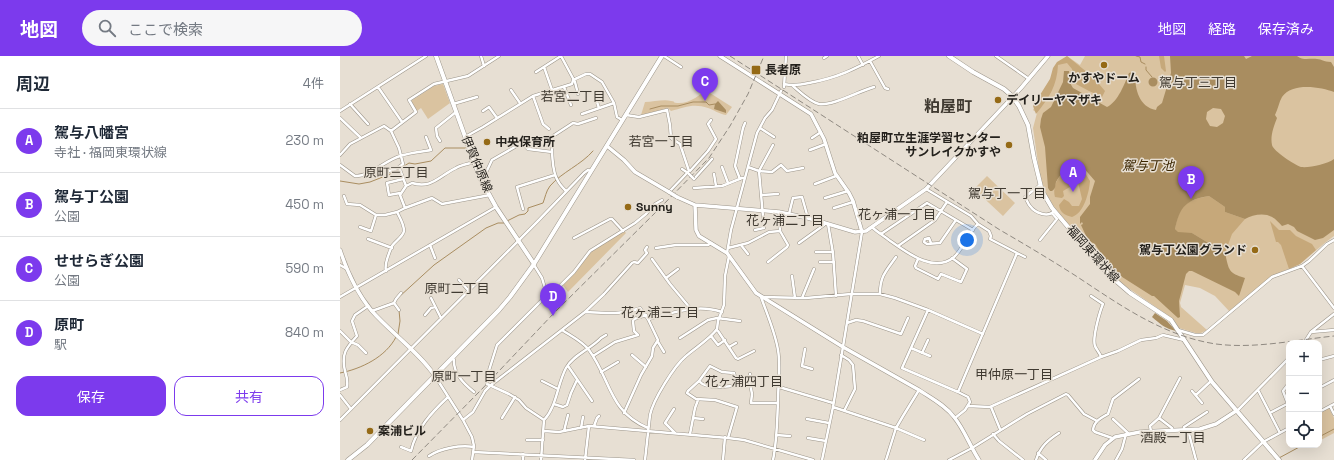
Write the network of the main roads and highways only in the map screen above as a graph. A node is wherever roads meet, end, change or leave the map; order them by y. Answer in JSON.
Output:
{"nodes":[{"id":1,"x":436,"y":56,"type":"edge"},
{"id":2,"x":663,"y":56,"type":"edge"},
{"id":3,"x":949,"y":56,"type":"edge"},
{"id":4,"x":534,"y":264,"type":"junction"},
{"id":5,"x":348,"y":460,"type":"edge"},
{"id":6,"x":1279,"y":460,"type":"edge"}],
"edges":[{"from":1,"to":4,"type":"main road","name":"伊賀仲原線"},
{"from":2,"to":4,"type":"main road"},
{"from":3,"to":6,"type":"main road","name":"福岡東環状線"},
{"from":4,"to":5,"type":"main road"}]}
